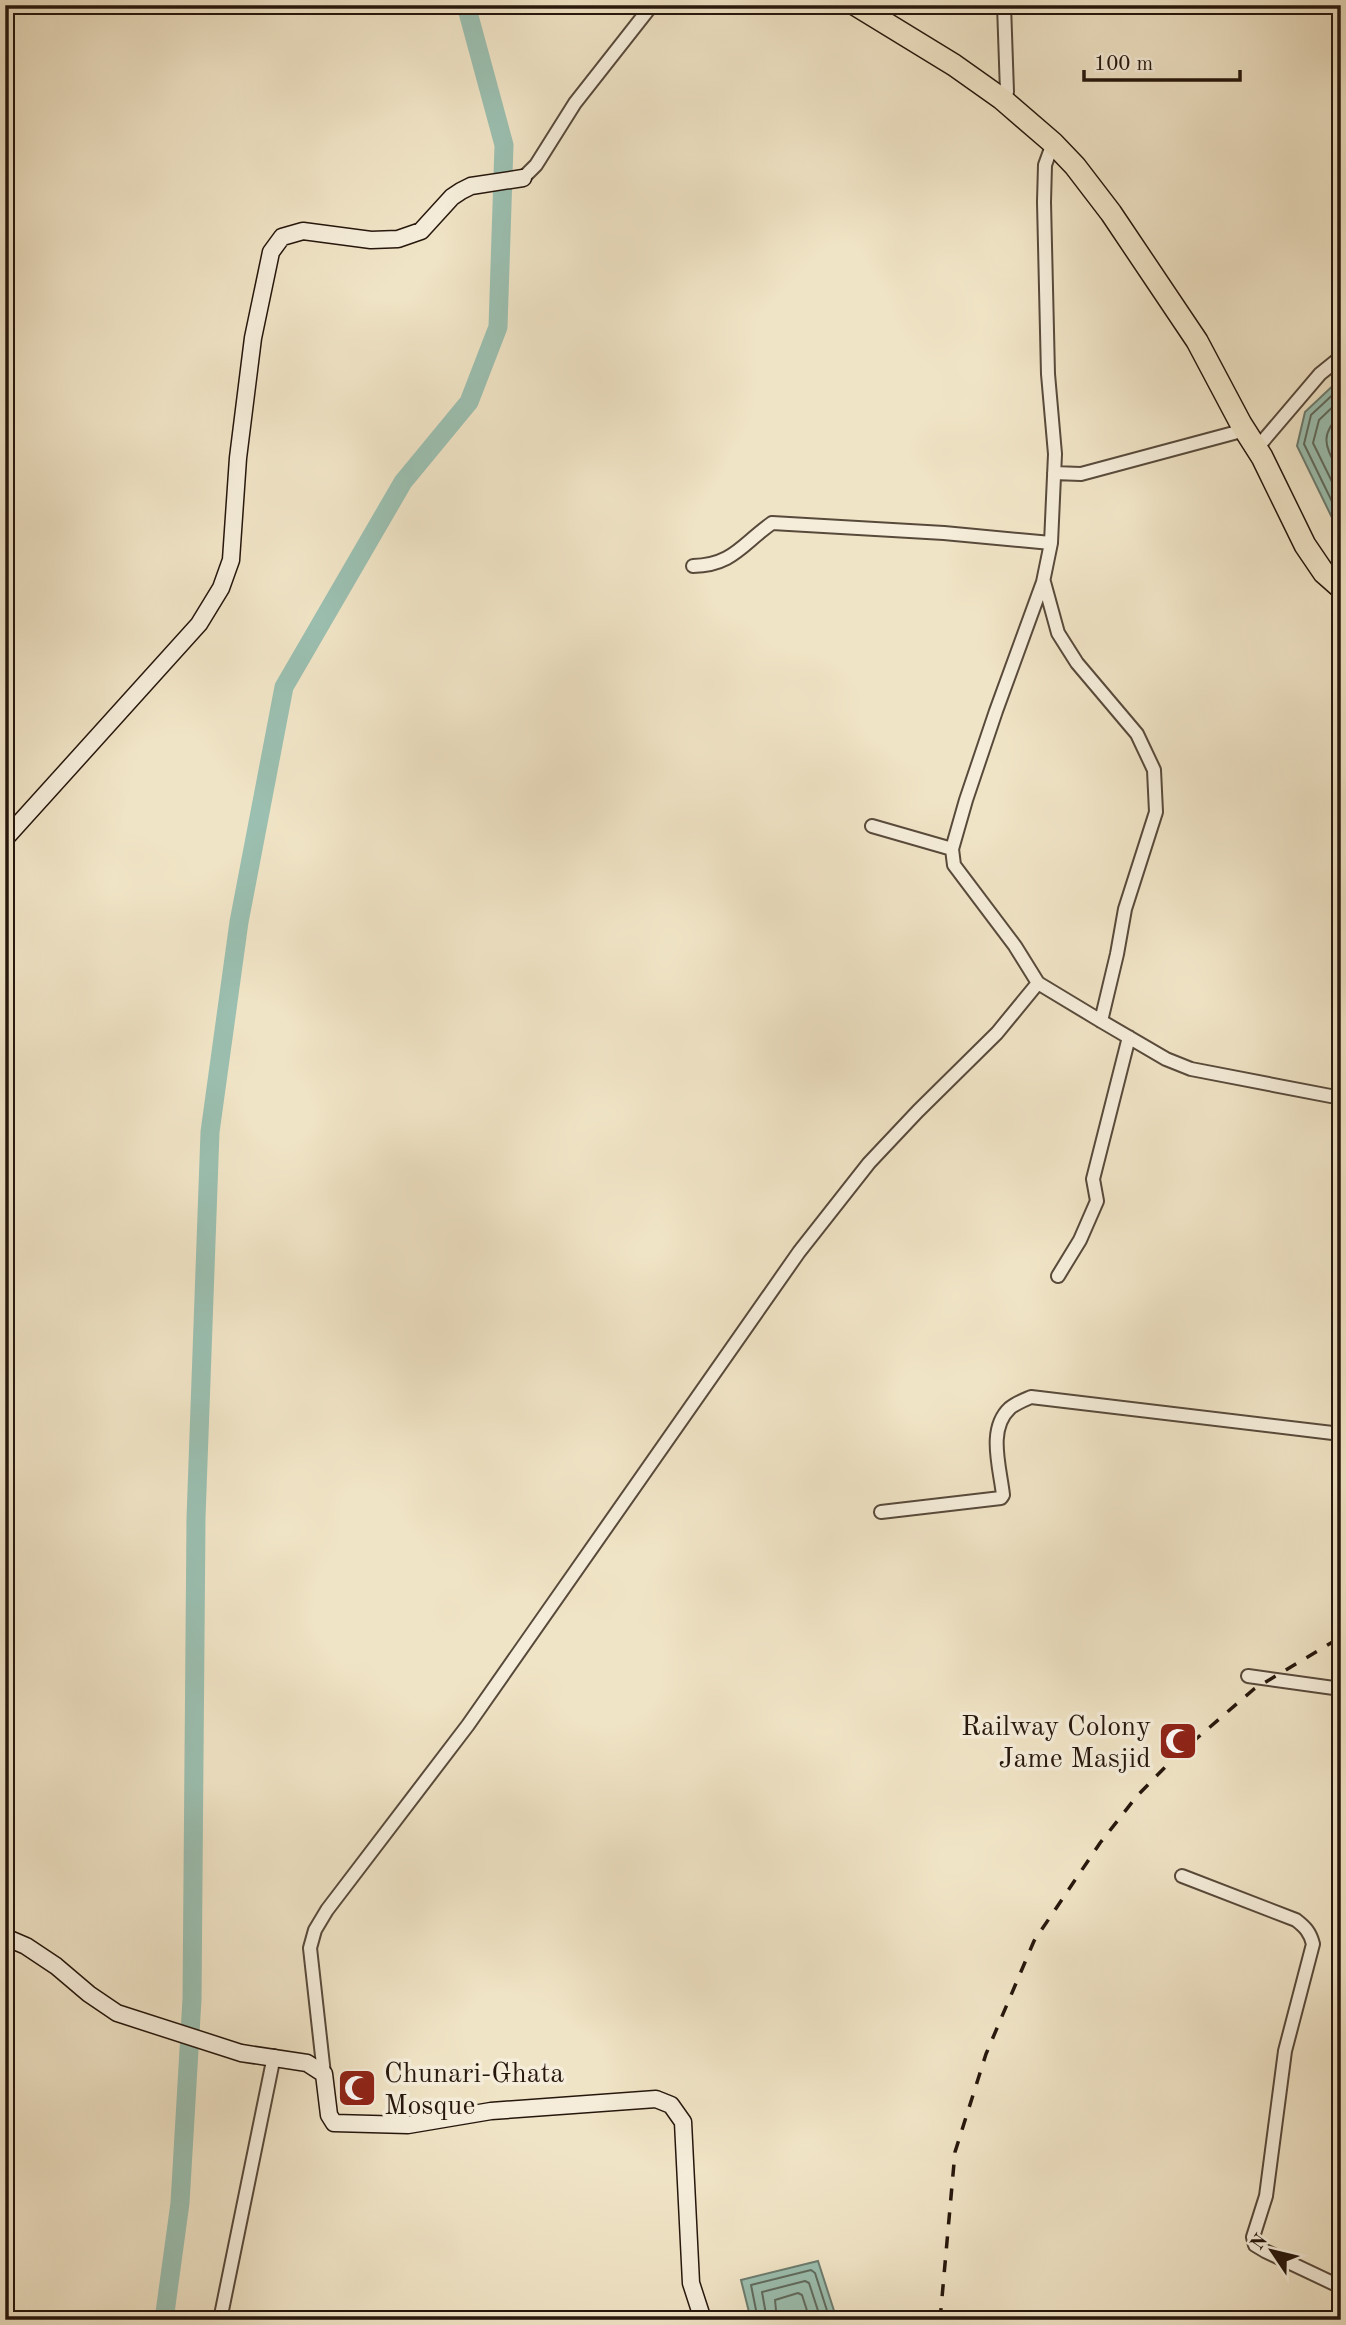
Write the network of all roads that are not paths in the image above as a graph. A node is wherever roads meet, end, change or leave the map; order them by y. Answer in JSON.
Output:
{"nodes":[{"id":1,"x":652,"y":5,"type":"edge"},
{"id":2,"x":856,"y":5,"type":"edge"},
{"id":3,"x":874,"y":5,"type":"edge"},
{"id":4,"x":1004,"y":5,"type":"edge"},
{"id":5,"x":898,"y":26,"type":"junction"},
{"id":6,"x":1007,"y":92,"type":"junction"},
{"id":7,"x":1053,"y":143,"type":"junction"},
{"id":8,"x":523,"y":178,"type":"joint"},
{"id":9,"x":1154,"y":269,"type":"junction"},
{"id":10,"x":1341,"y":357,"type":"edge"},
{"id":11,"x":1249,"y":428,"type":"junction"},
{"id":12,"x":1054,"y":473,"type":"junction"},
{"id":13,"x":1051,"y":543,"type":"junction"},
{"id":14,"x":693,"y":566,"type":"dead end"},
{"id":15,"x":1341,"y":576,"type":"edge"},
{"id":16,"x":1043,"y":582,"type":"junction"},
{"id":17,"x":1341,"y":588,"type":"edge"},
{"id":18,"x":872,"y":826,"type":"dead end"},
{"id":19,"x":5,"y":839,"type":"edge"},
{"id":20,"x":952,"y":849,"type":"junction"},
{"id":21,"x":1038,"y":983,"type":"junction"},
{"id":22,"x":1101,"y":1021,"type":"junction"},
{"id":23,"x":1129,"y":1037,"type":"junction"},
{"id":24,"x":1341,"y":1098,"type":"edge"},
{"id":25,"x":1058,"y":1276,"type":"dead end"},
{"id":26,"x":1341,"y":1434,"type":"edge"},
{"id":27,"x":881,"y":1512,"type":"dead end"},
{"id":28,"x":1248,"y":1676,"type":"dead end"},
{"id":29,"x":1341,"y":1689,"type":"edge"},
{"id":30,"x":1182,"y":1876,"type":"dead end"},
{"id":31,"x":5,"y":1937,"type":"edge"},
{"id":32,"x":274,"y":2056,"type":"junction"},
{"id":33,"x":324,"y":2074,"type":"junction"},
{"id":34,"x":1341,"y":2287,"type":"edge"},
{"id":35,"x":220,"y":2320,"type":"edge"},
{"id":36,"x":703,"y":2320,"type":"edge"}],
"edges":[{"from":1,"to":8,"type":"street"},
{"from":2,"to":5,"type":"highway"},
{"from":3,"to":5,"type":"highway"},
{"from":4,"to":6,"type":"street"},
{"from":5,"to":6,"type":"highway"},
{"from":5,"to":7,"type":"highway"},
{"from":6,"to":9,"type":"highway"},
{"from":7,"to":9,"type":"highway"},
{"from":7,"to":12,"type":"street"},
{"from":8,"to":19,"type":"street"},
{"from":9,"to":11,"type":"highway"},
{"from":10,"to":11,"type":"street"},
{"from":11,"to":12,"type":"street"},
{"from":11,"to":15,"type":"highway"},
{"from":11,"to":17,"type":"highway"},
{"from":12,"to":13,"type":"street"},
{"from":13,"to":14,"type":"street"},
{"from":13,"to":16,"type":"street"},
{"from":16,"to":20,"type":"street"},
{"from":16,"to":22,"type":"street"},
{"from":18,"to":20,"type":"street"},
{"from":20,"to":21,"type":"street"},
{"from":21,"to":22,"type":"street"},
{"from":21,"to":33,"type":"street"},
{"from":22,"to":23,"type":"street"},
{"from":23,"to":24,"type":"street"},
{"from":23,"to":25,"type":"street"},
{"from":26,"to":27,"type":"street"},
{"from":28,"to":29,"type":"street"},
{"from":30,"to":34,"type":"street"},
{"from":31,"to":32,"type":"street"},
{"from":32,"to":33,"type":"street"},
{"from":32,"to":35,"type":"street"},
{"from":33,"to":36,"type":"street"}]}
